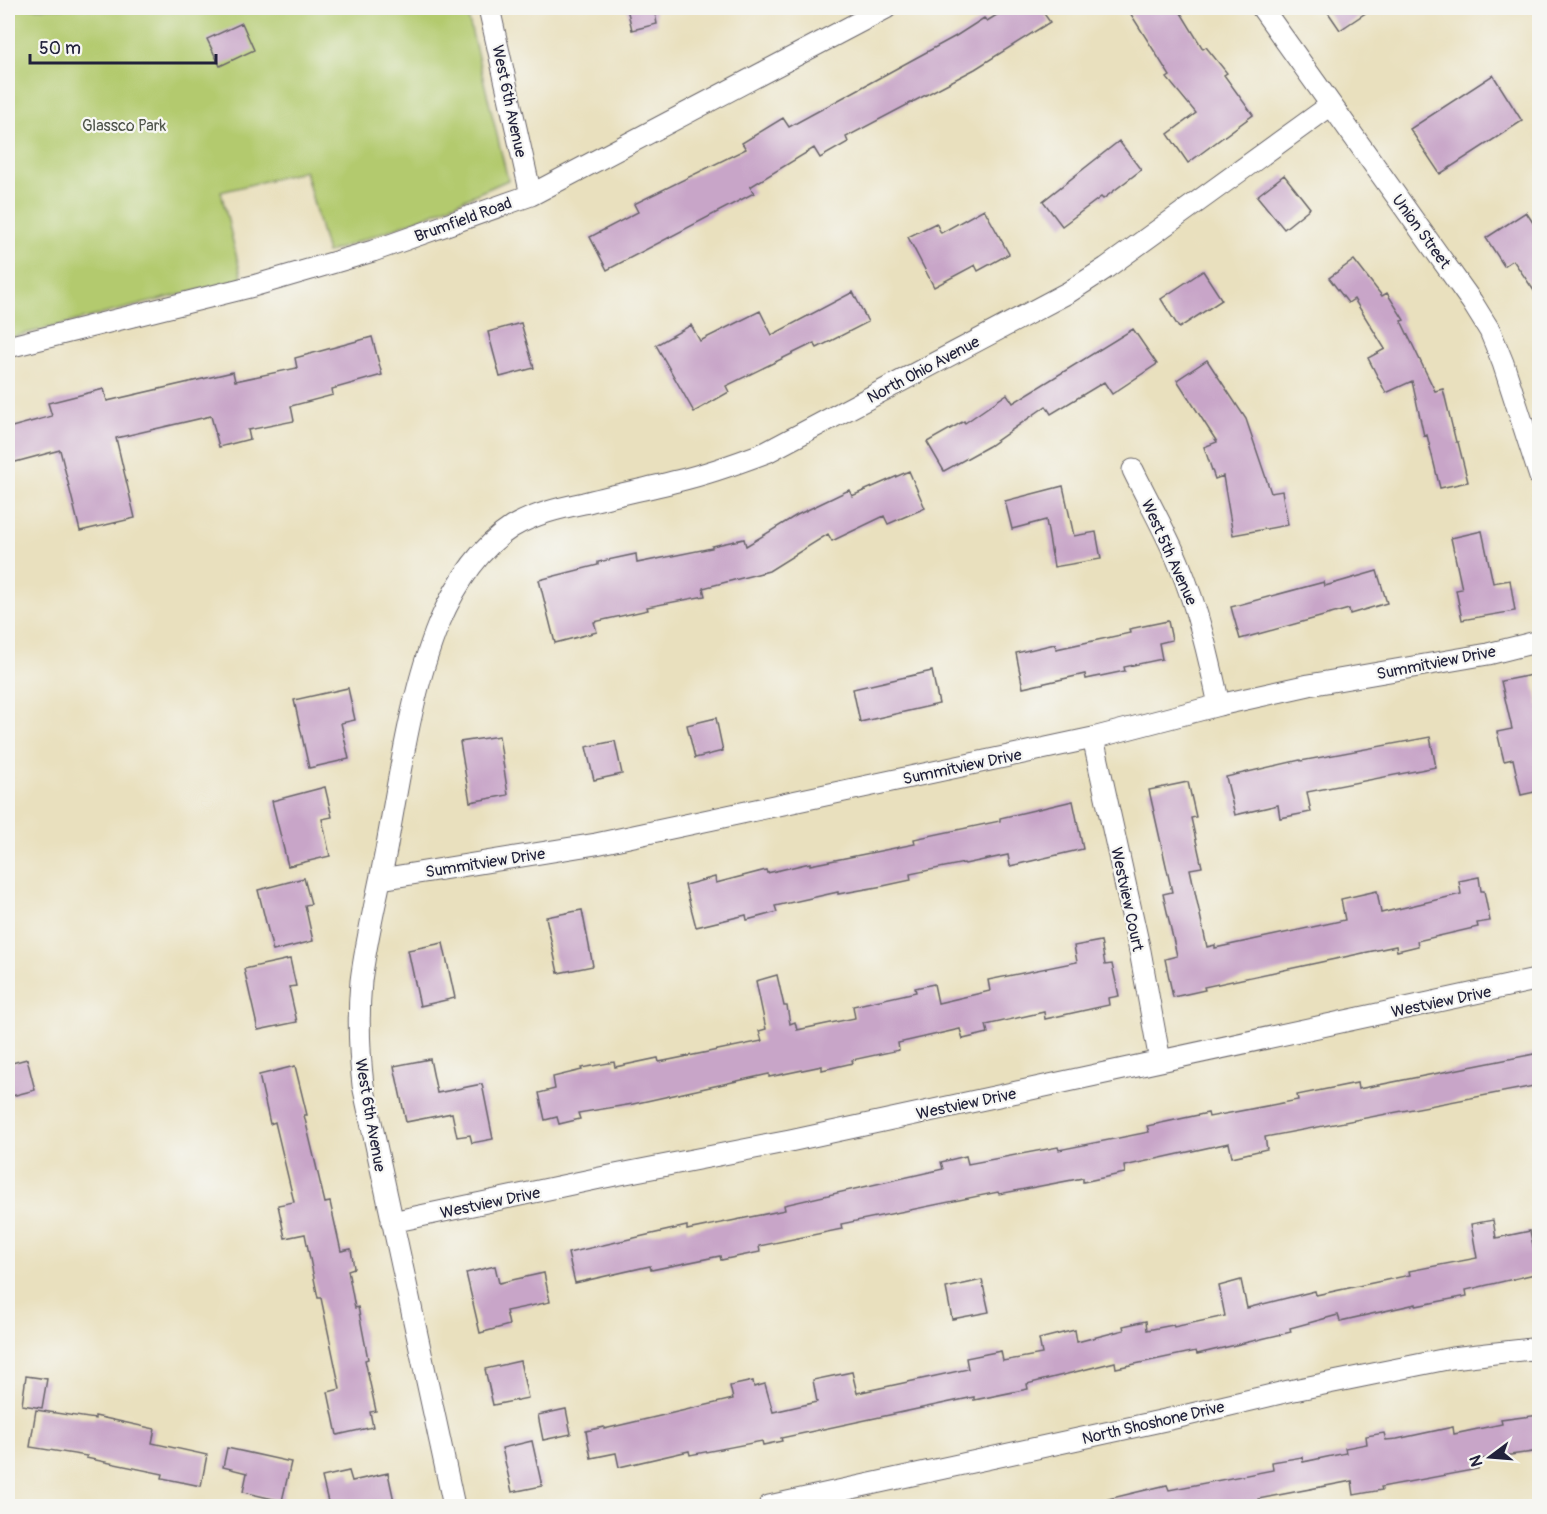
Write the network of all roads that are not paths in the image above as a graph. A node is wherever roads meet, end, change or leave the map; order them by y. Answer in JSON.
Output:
{"nodes":[{"id":1,"x":489,"y":8,"type":"edge"},
{"id":2,"x":886,"y":8,"type":"edge"},
{"id":3,"x":1262,"y":8,"type":"edge"},
{"id":4,"x":1331,"y":105,"type":"junction"},
{"id":5,"x":531,"y":195,"type":"junction"},
{"id":6,"x":8,"y":347,"type":"edge"},
{"id":7,"x":1133,"y":470,"type":"dead end"},
{"id":8,"x":1539,"y":477,"type":"edge"},
{"id":9,"x":478,"y":555,"type":"joint"},
{"id":10,"x":1539,"y":641,"type":"edge"},
{"id":11,"x":1219,"y":705,"type":"junction"},
{"id":12,"x":1094,"y":738,"type":"junction"},
{"id":13,"x":381,"y":879,"type":"junction"},
{"id":14,"x":1539,"y":980,"type":"edge"},
{"id":15,"x":1160,"y":1061,"type":"junction"},
{"id":16,"x":392,"y":1222,"type":"junction"},
{"id":17,"x":1539,"y":1348,"type":"edge"},
{"id":18,"x":795,"y":1504,"type":"edge"},
{"id":19,"x":454,"y":1506,"type":"edge"},
{"id":20,"x":769,"y":1506,"type":"edge"}],
"edges":[{"from":1,"to":5,"type":"street","name":"West 6th Avenue"},
{"from":2,"to":5,"type":"street","name":"Brumfield Road"},
{"from":3,"to":4,"type":"street","name":"Union Street"},
{"from":4,"to":8,"type":"street","name":"Union Street"},
{"from":4,"to":9,"type":"street","name":"North Ohio Avenue"},
{"from":5,"to":6,"type":"street","name":"Brumfield Road"},
{"from":7,"to":11,"type":"street","name":"West 5th Avenue"},
{"from":9,"to":13,"type":"street","name":"West 6th Avenue"},
{"from":10,"to":11,"type":"street","name":"Summitview Drive"},
{"from":11,"to":12,"type":"street","name":"Summitview Drive"},
{"from":12,"to":13,"type":"street","name":"Summitview Drive"},
{"from":12,"to":15,"type":"street","name":"Westview Court"},
{"from":13,"to":16,"type":"street","name":"West 6th Avenue"},
{"from":14,"to":15,"type":"street","name":"Westview Drive"},
{"from":15,"to":16,"type":"street","name":"Westview Drive"},
{"from":16,"to":19,"type":"street","name":"West 6th Avenue"},
{"from":17,"to":18,"type":"street","name":"North Shoshone Drive"},
{"from":18,"to":20,"type":"street","name":"North Shoshone Drive"}]}
